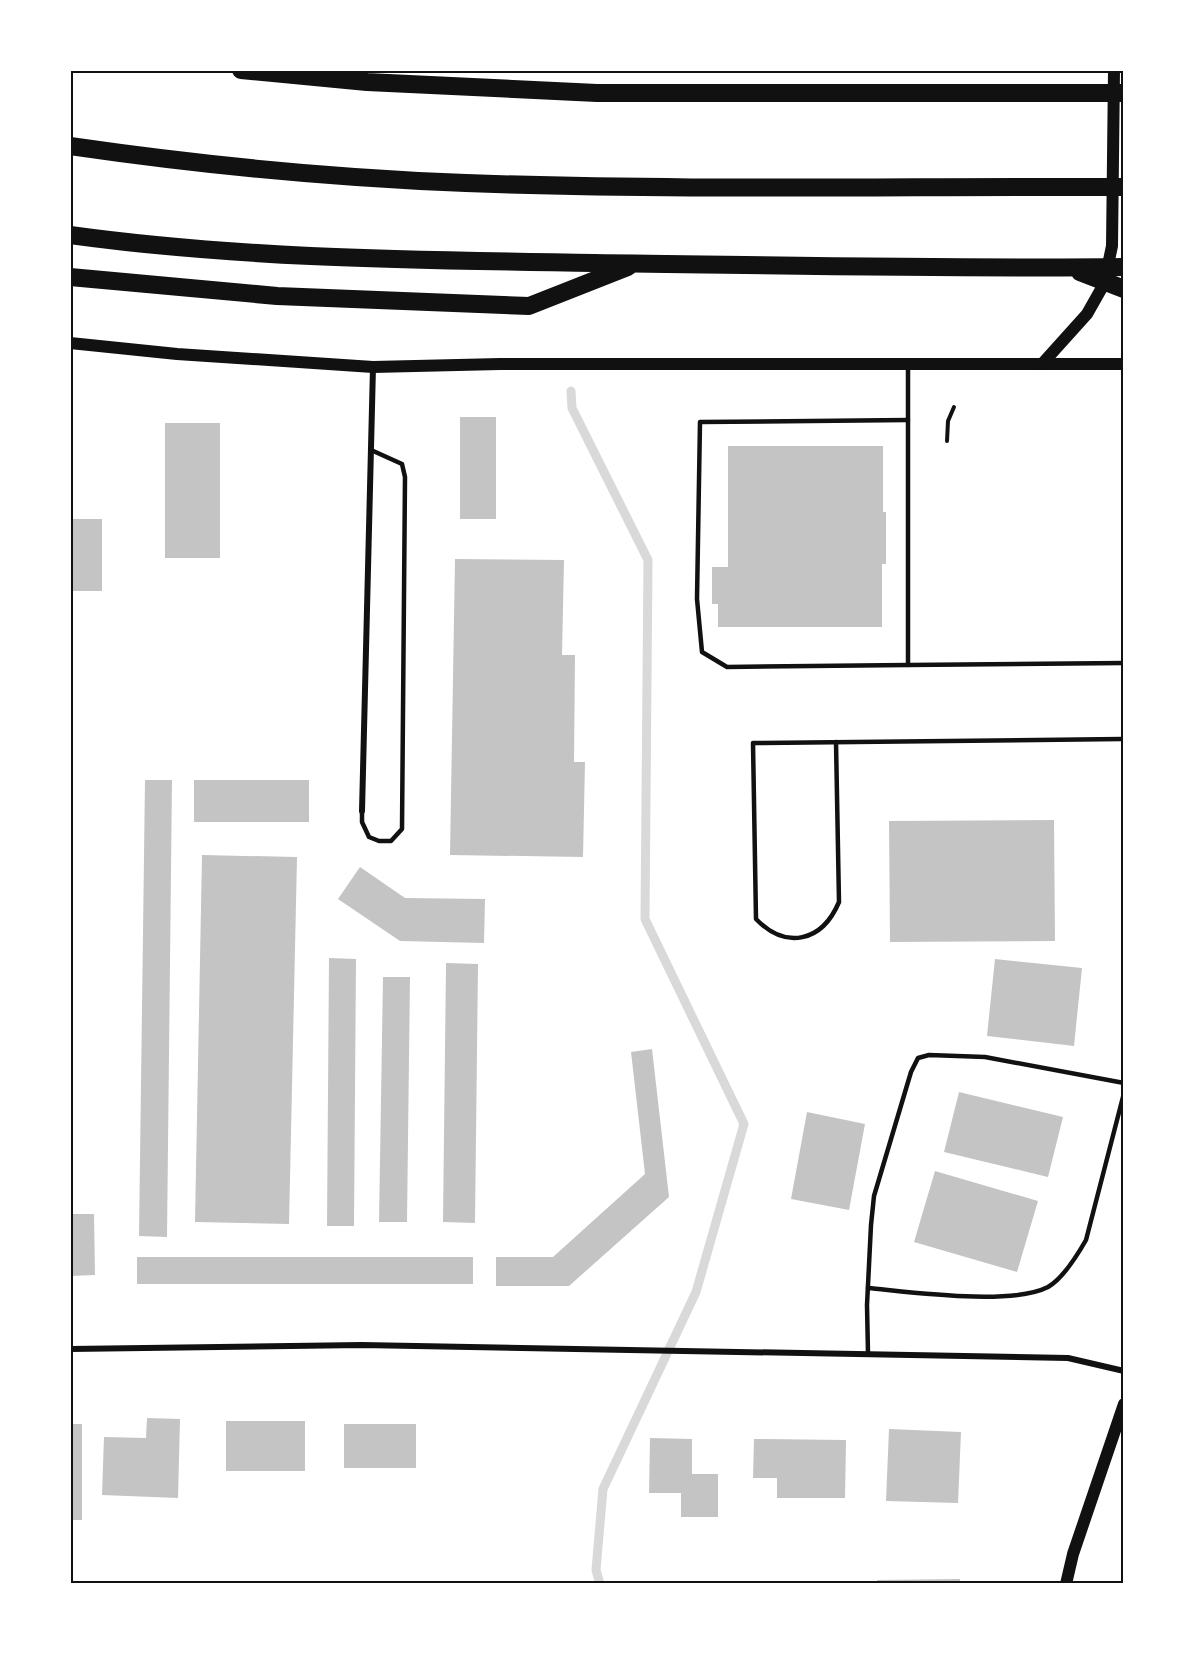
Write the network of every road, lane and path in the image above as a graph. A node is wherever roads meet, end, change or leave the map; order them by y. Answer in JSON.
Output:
{"nodes":[{"id":1,"x":241,"y":70,"type":"edge"},
{"id":2,"x":1114,"y":70,"type":"edge"},
{"id":3,"x":1124,"y":93,"type":"edge"},
{"id":4,"x":70,"y":146,"type":"edge"},
{"id":5,"x":1124,"y":187,"type":"edge"},
{"id":6,"x":70,"y":235,"type":"edge"},
{"id":7,"x":638,"y":263,"type":"junction"},
{"id":8,"x":1124,"y":267,"type":"edge"},
{"id":9,"x":1070,"y":268,"type":"junction"},
{"id":10,"x":70,"y":277,"type":"edge"},
{"id":11,"x":1124,"y":289,"type":"edge"},
{"id":12,"x":70,"y":342,"type":"edge"},
{"id":13,"x":1042,"y":364,"type":"junction"},
{"id":14,"x":1124,"y":364,"type":"edge"},
{"id":15,"x":908,"y":365,"type":"junction"},
{"id":16,"x":373,"y":367,"type":"junction"},
{"id":17,"x":954,"y":407,"type":"dead end"},
{"id":18,"x":908,"y":420,"type":"junction"},
{"id":19,"x":946,"y":441,"type":"dead end"},
{"id":20,"x":371,"y":450,"type":"junction"},
{"id":21,"x":1124,"y":663,"type":"edge"},
{"id":22,"x":908,"y":665,"type":"junction"},
{"id":23,"x":1123,"y":740,"type":"edge"},
{"id":24,"x":836,"y":742,"type":"junction"},
{"id":25,"x":362,"y":811,"type":"joint"},
{"id":26,"x":1124,"y":894,"type":"edge"},
{"id":27,"x":1124,"y":1083,"type":"edge"},
{"id":28,"x":1124,"y":1093,"type":"edge"},
{"id":29,"x":868,"y":1288,"type":"junction"},
{"id":30,"x":70,"y":1349,"type":"edge"},
{"id":31,"x":868,"y":1354,"type":"junction"},
{"id":32,"x":1124,"y":1371,"type":"edge"},
{"id":33,"x":1124,"y":1404,"type":"edge"},
{"id":34,"x":1066,"y":1584,"type":"edge"}],
"edges":[{"from":1,"to":3,"type":"highway"},
{"from":2,"to":13,"type":"main road"},
{"from":4,"to":5,"type":"highway"},
{"from":6,"to":7,"type":"highway"},
{"from":7,"to":9,"type":"highway"},
{"from":7,"to":10,"type":"highway"},
{"from":8,"to":9,"type":"highway"},
{"from":9,"to":11,"type":"highway"},
{"from":12,"to":16,"type":"main road"},
{"from":13,"to":14,"type":"main road"},
{"from":13,"to":15,"type":"main road"},
{"from":15,"to":16,"type":"main road"},
{"from":15,"to":18,"type":"lane"},
{"from":16,"to":20,"type":"street"},
{"from":17,"to":19,"type":"path"},
{"from":18,"to":22,"type":"lane"},
{"from":18,"to":22,"type":"lane"},
{"from":20,"to":25,"type":"street"},
{"from":20,"to":25,"type":"lane"},
{"from":21,"to":22,"type":"lane"},
{"from":23,"to":24,"type":"lane"},
{"from":23,"to":26,"type":"lane"},
{"from":24,"to":24,"type":"lane"},
{"from":27,"to":29,"type":"lane"},
{"from":28,"to":29,"type":"lane"},
{"from":29,"to":31,"type":"lane"},
{"from":30,"to":31,"type":"street"},
{"from":31,"to":32,"type":"street"},
{"from":33,"to":34,"type":"main road"}]}
